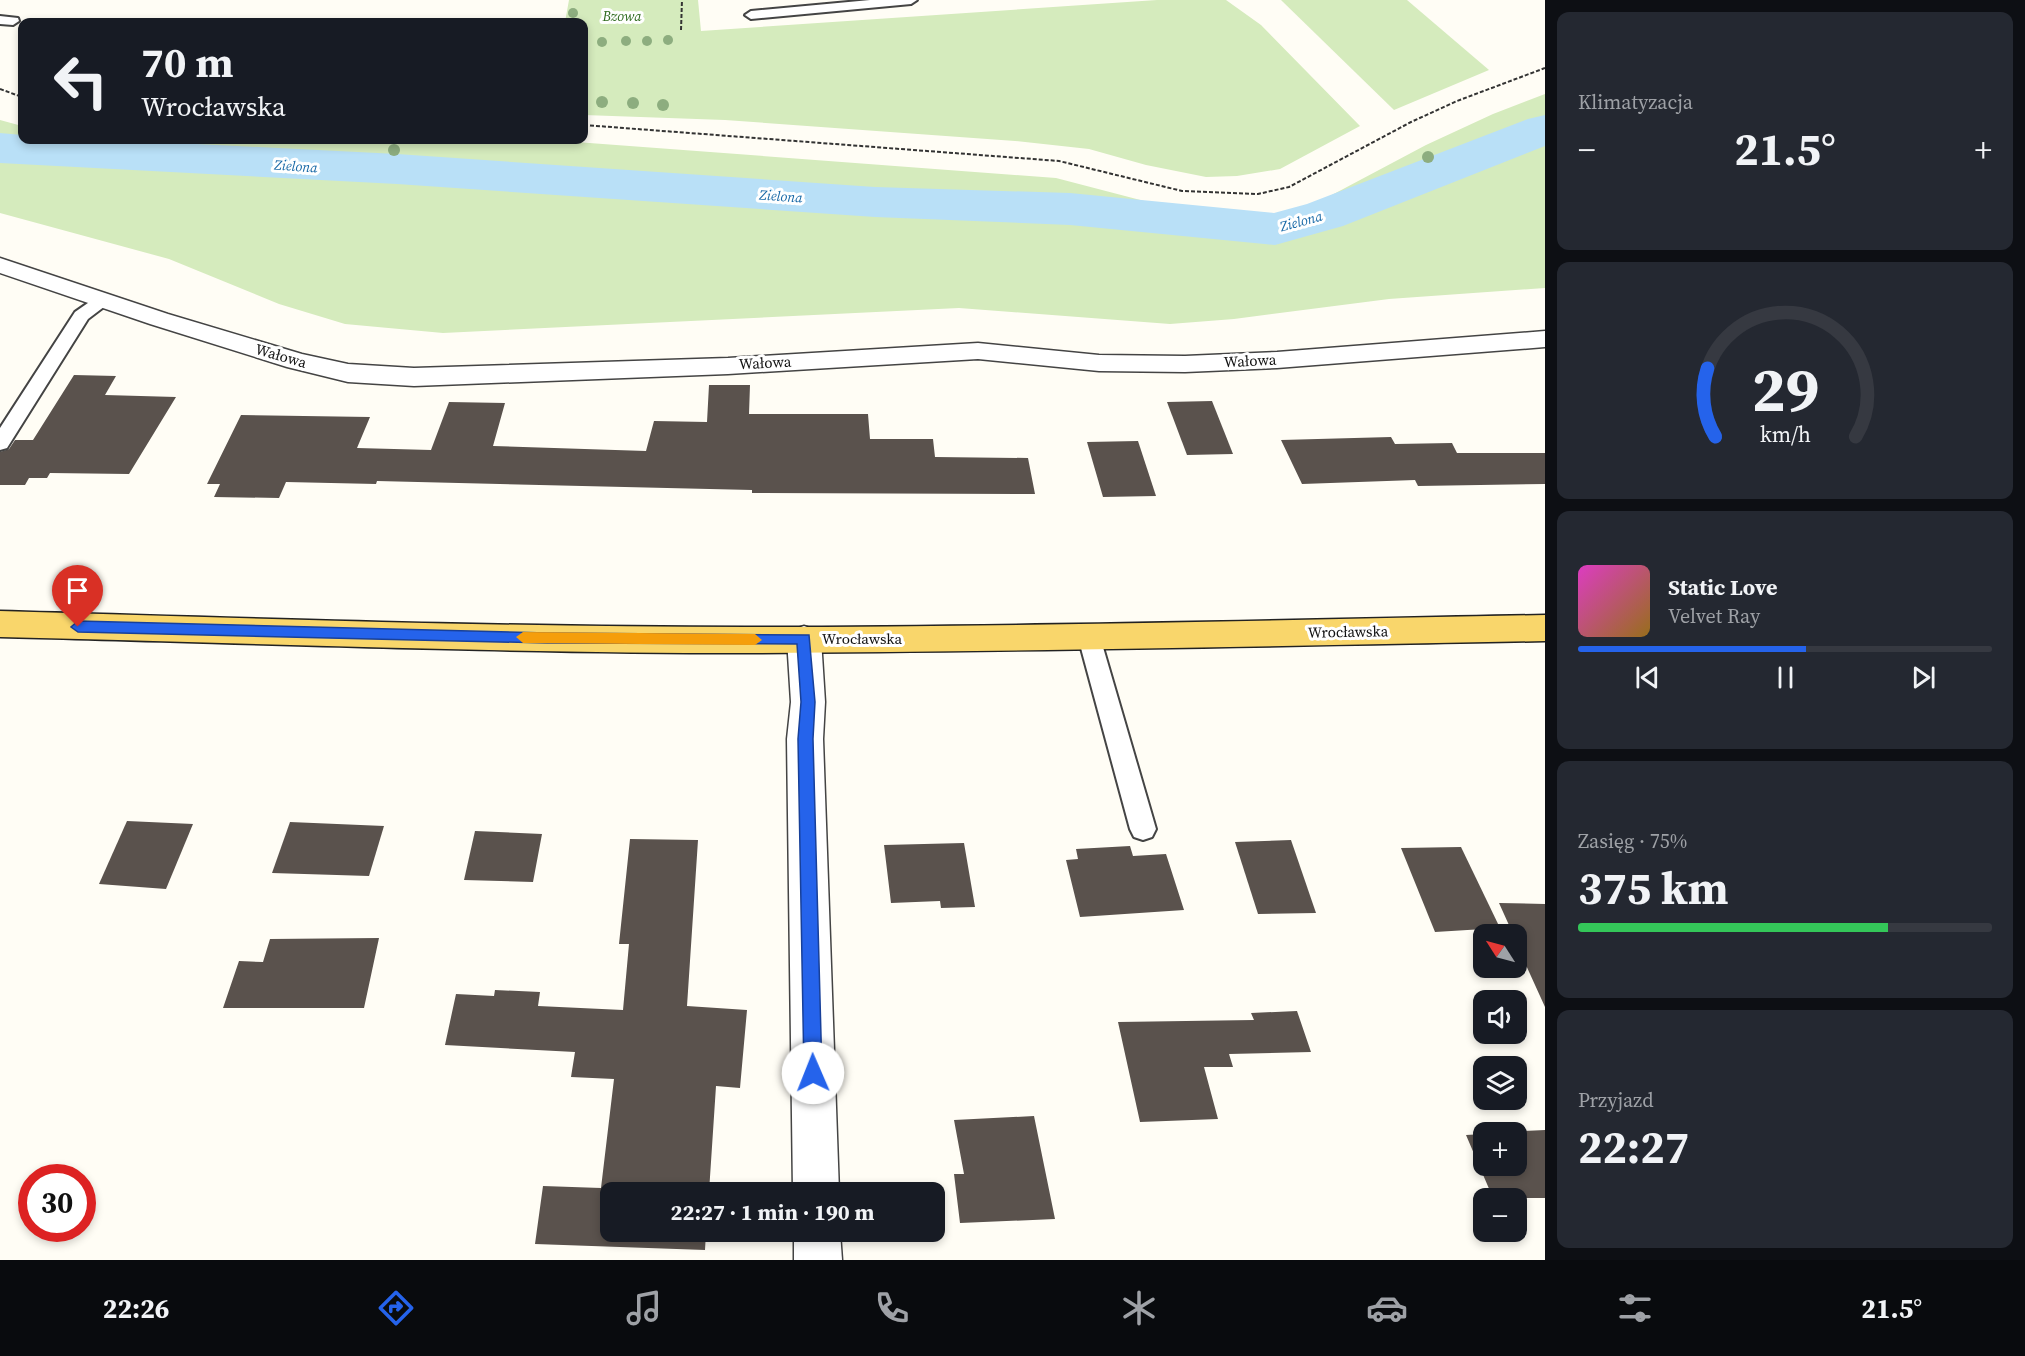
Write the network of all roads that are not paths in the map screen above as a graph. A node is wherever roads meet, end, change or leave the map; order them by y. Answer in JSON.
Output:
{"nodes":[{"id":1,"x":911,"y":0,"type":"edge"},
{"id":2,"x":751,"y":15,"type":"dead end"},
{"id":3,"x":0,"y":264,"type":"edge"},
{"id":4,"x":104,"y":300,"type":"junction"},
{"id":5,"x":1545,"y":339,"type":"edge"},
{"id":6,"x":0,"y":443,"type":"edge"},
{"id":7,"x":0,"y":624,"type":"edge"},
{"id":8,"x":1545,"y":628,"type":"edge"},
{"id":9,"x":1089,"y":637,"type":"junction"},
{"id":10,"x":804,"y":639,"type":"junction"},
{"id":11,"x":1143,"y":830,"type":"dead end"},
{"id":12,"x":816,"y":1182,"type":"edge"},
{"id":13,"x":817,"y":1242,"type":"edge"},
{"id":14,"x":818,"y":1260,"type":"edge"}],
"edges":[{"from":1,"to":2,"type":"lane"},
{"from":3,"to":4,"type":"street","name":"Wałowa"},
{"from":4,"to":5,"type":"street","name":"Wałowa"},
{"from":4,"to":6,"type":"lane"},
{"from":7,"to":10,"type":"main road","name":"Wrocławska"},
{"from":8,"to":9,"type":"main road","name":"Wrocławska"},
{"from":9,"to":10,"type":"main road","name":"Wrocławska"},
{"from":9,"to":11,"type":"lane"},
{"from":10,"to":12,"type":"street"},
{"from":13,"to":14,"type":"street"}]}
